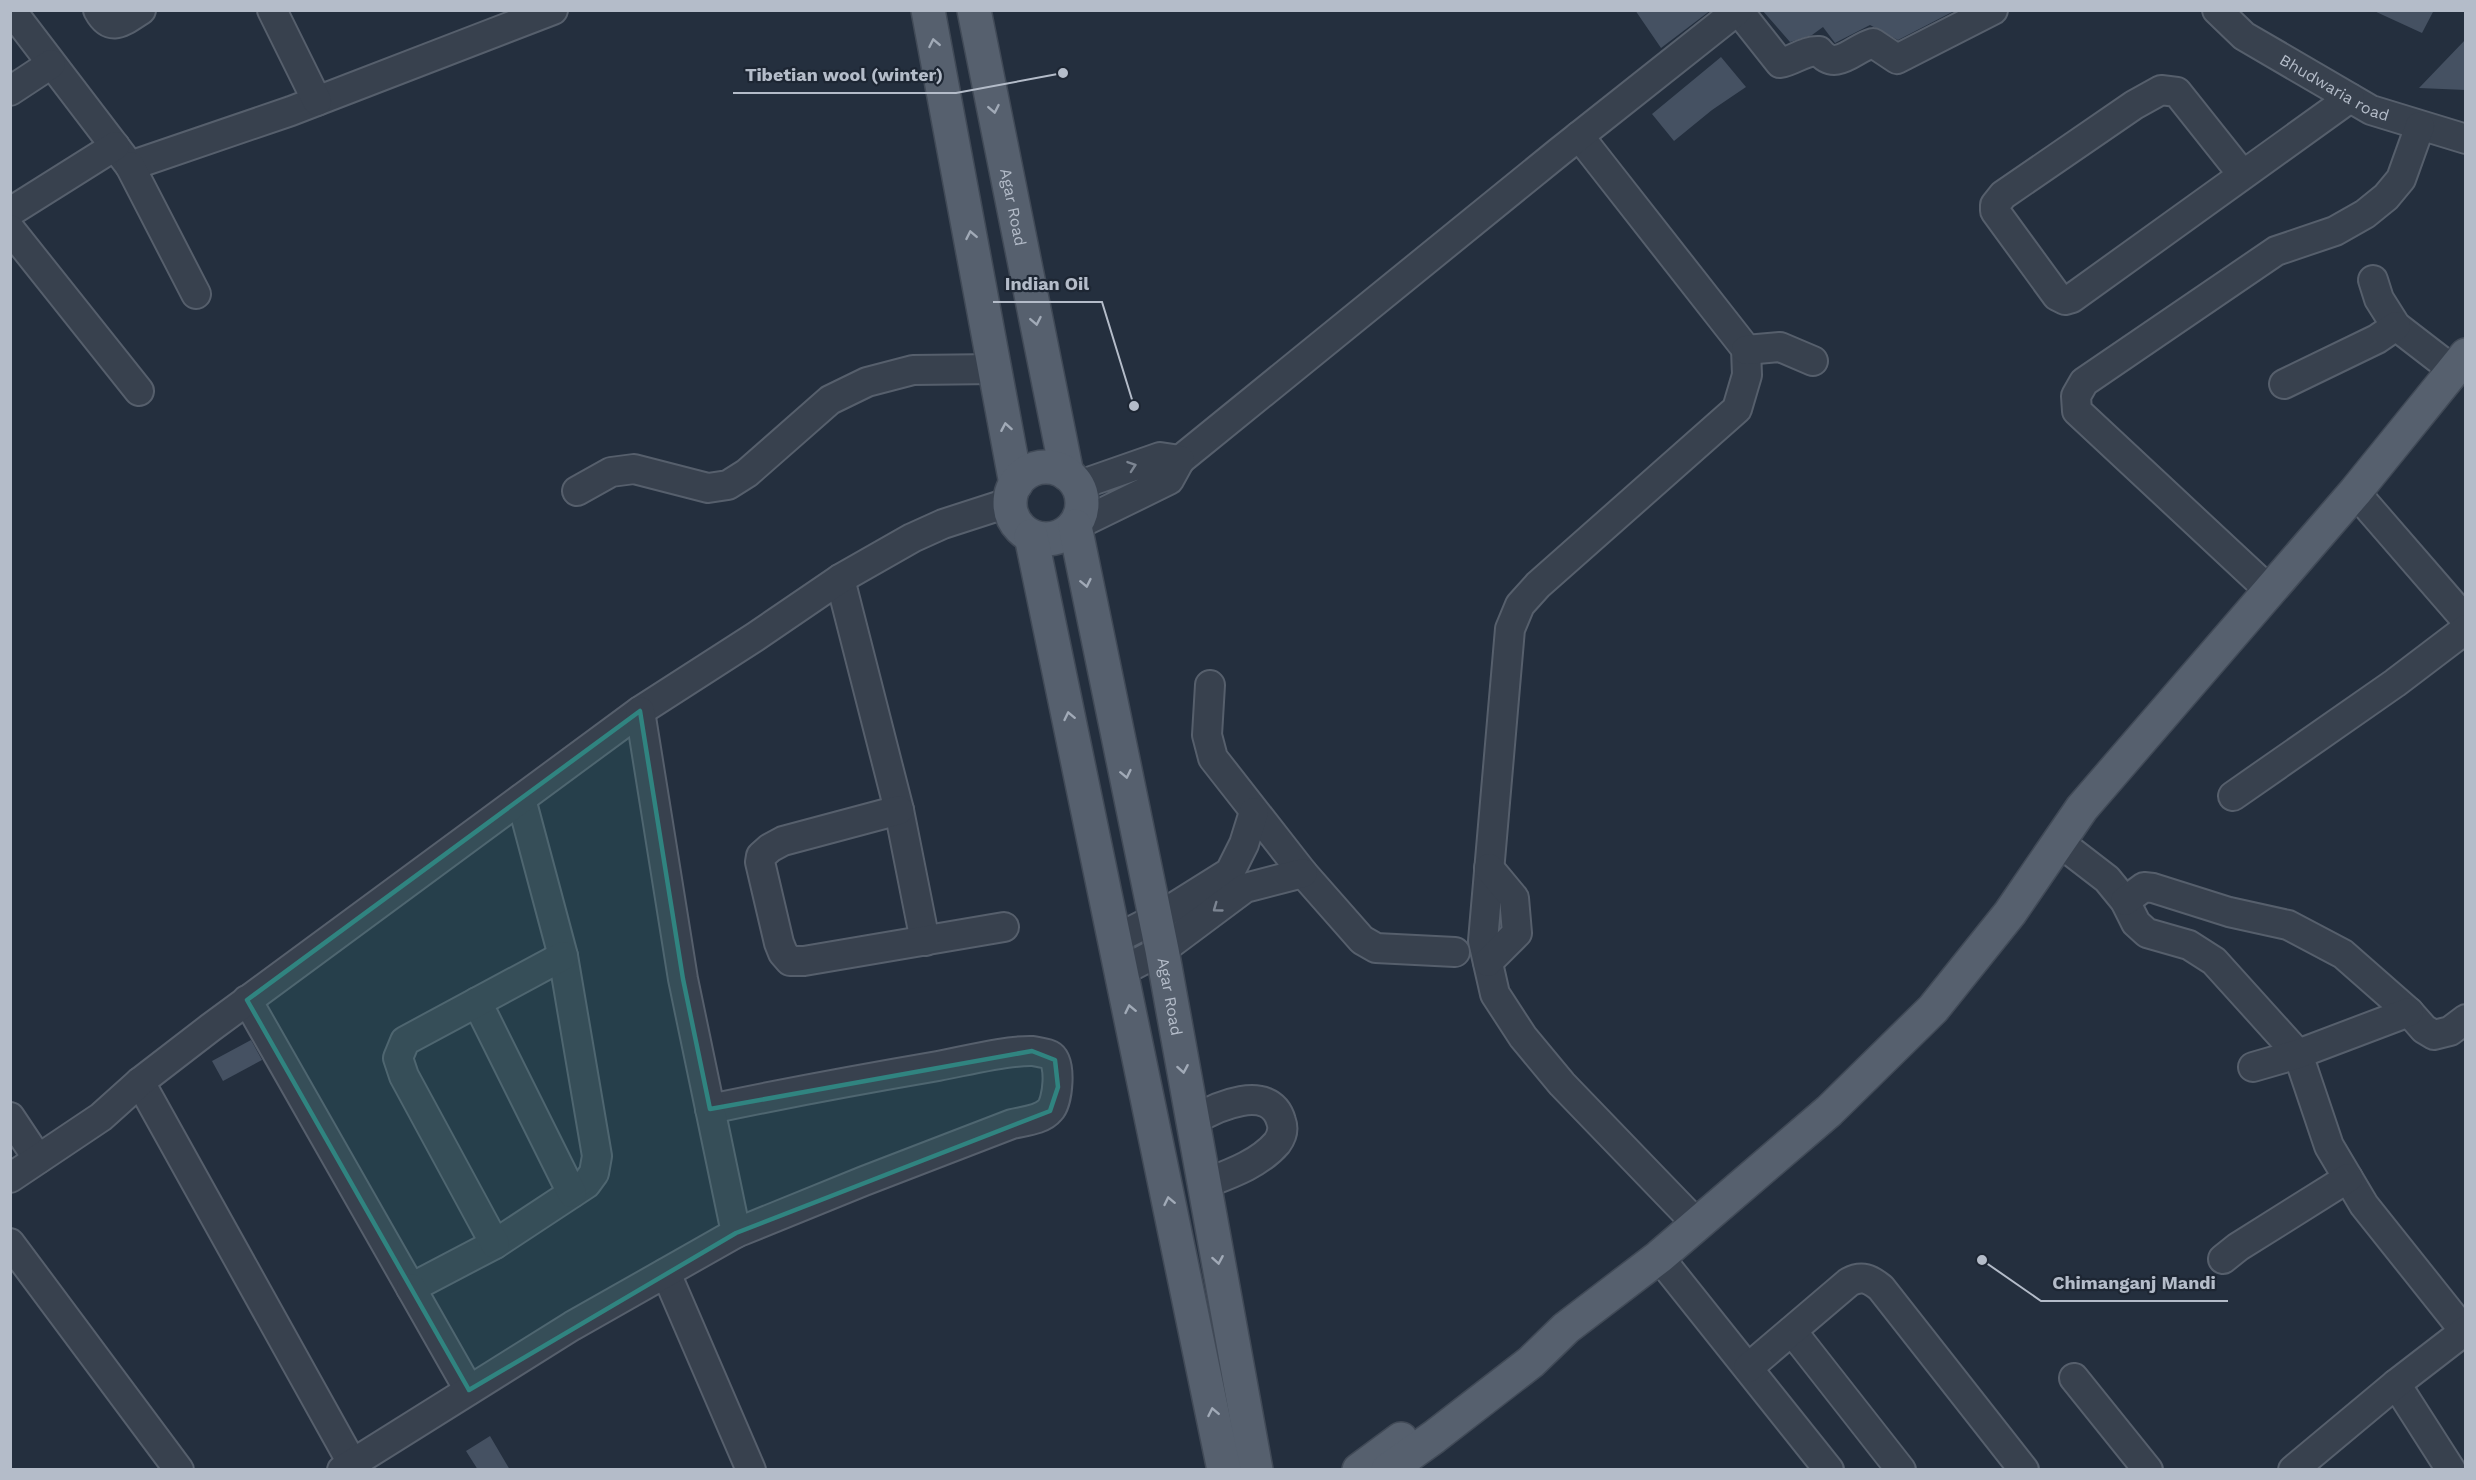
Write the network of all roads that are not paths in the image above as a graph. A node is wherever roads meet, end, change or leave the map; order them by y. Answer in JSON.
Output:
{"nodes":[{"id":1,"x":11,"y":10,"type":"edge"},
{"id":2,"x":98,"y":10,"type":"edge"},
{"id":3,"x":141,"y":10,"type":"edge"},
{"id":4,"x":272,"y":10,"type":"edge"},
{"id":5,"x":553,"y":10,"type":"edge"},
{"id":6,"x":928,"y":10,"type":"edge"},
{"id":7,"x":974,"y":10,"type":"edge"},
{"id":8,"x":1993,"y":10,"type":"edge"},
{"id":9,"x":2217,"y":10,"type":"edge"},
{"id":10,"x":1738,"y":11,"type":"edge"},
{"id":11,"x":51,"y":64,"type":"junction"},
{"id":12,"x":10,"y":91,"type":"edge"},
{"id":13,"x":2350,"y":98,"type":"junction"},
{"id":14,"x":317,"y":101,"type":"junction"},
{"id":15,"x":2420,"y":126,"type":"junction"},
{"id":16,"x":1579,"y":136,"type":"junction"},
{"id":17,"x":2466,"y":140,"type":"edge"},
{"id":18,"x":122,"y":156,"type":"junction"},
{"id":19,"x":2243,"y":175,"type":"junction"},
{"id":20,"x":10,"y":212,"type":"edge"},
{"id":21,"x":10,"y":229,"type":"edge"},
{"id":22,"x":2373,"y":280,"type":"dead end"},
{"id":23,"x":196,"y":294,"type":"dead end"},
{"id":24,"x":2396,"y":326,"type":"junction"},
{"id":25,"x":1746,"y":350,"type":"junction"},
{"id":26,"x":1812,"y":362,"type":"dead end"},
{"id":27,"x":2459,"y":362,"type":"edge"},
{"id":28,"x":996,"y":369,"type":"junction"},
{"id":29,"x":2284,"y":384,"type":"dead end"},
{"id":30,"x":139,"y":391,"type":"dead end"},
{"id":31,"x":1180,"y":460,"type":"junction"},
{"id":32,"x":1072,"y":480,"type":"junction"},
{"id":33,"x":577,"y":491,"type":"dead end"},
{"id":34,"x":2355,"y":492,"type":"junction"},
{"id":35,"x":1013,"y":493,"type":"junction"},
{"id":36,"x":1075,"y":526,"type":"junction"},
{"id":37,"x":1031,"y":536,"type":"junction"},
{"id":38,"x":840,"y":579,"type":"junction"},
{"id":39,"x":2270,"y":591,"type":"junction"},
{"id":40,"x":2466,"y":620,"type":"edge"},
{"id":41,"x":2466,"y":629,"type":"edge"},
{"id":42,"x":1210,"y":685,"type":"dead end"},
{"id":43,"x":640,"y":711,"type":"junction"},
{"id":44,"x":2233,"y":796,"type":"dead end"},
{"id":45,"x":521,"y":800,"type":"junction"},
{"id":46,"x":899,"y":810,"type":"junction"},
{"id":47,"x":1254,"y":812,"type":"junction"},
{"id":48,"x":2059,"y":842,"type":"junction"},
{"id":49,"x":1303,"y":873,"type":"junction"},
{"id":50,"x":1238,"y":880,"type":"junction"},
{"id":51,"x":2125,"y":901,"type":"junction"},
{"id":52,"x":1004,"y":927,"type":"dead end"},
{"id":53,"x":1159,"y":934,"type":"junction"},
{"id":54,"x":1116,"y":939,"type":"junction"},
{"id":55,"x":926,"y":941,"type":"junction"},
{"id":56,"x":1455,"y":952,"type":"dead end"},
{"id":57,"x":563,"y":956,"type":"junction"},
{"id":58,"x":1122,"y":971,"type":"junction"},
{"id":59,"x":247,"y":1000,"type":"junction"},
{"id":60,"x":477,"y":1002,"type":"junction"},
{"id":61,"x":2409,"y":1012,"type":"junction"},
{"id":62,"x":2458,"y":1025,"type":"edge"},
{"id":63,"x":2298,"y":1054,"type":"junction"},
{"id":64,"x":2253,"y":1067,"type":"dead end"},
{"id":65,"x":140,"y":1082,"type":"junction"},
{"id":66,"x":710,"y":1109,"type":"junction"},
{"id":67,"x":10,"y":1117,"type":"edge"},
{"id":68,"x":1193,"y":1121,"type":"junction"},
{"id":69,"x":38,"y":1159,"type":"junction"},
{"id":70,"x":10,"y":1178,"type":"edge"},
{"id":71,"x":2348,"y":1178,"type":"junction"},
{"id":72,"x":1204,"y":1184,"type":"junction"},
{"id":73,"x":572,"y":1193,"type":"junction"},
{"id":74,"x":1697,"y":1224,"type":"junction"},
{"id":75,"x":736,"y":1233,"type":"junction"},
{"id":76,"x":10,"y":1243,"type":"edge"},
{"id":77,"x":495,"y":1244,"type":"junction"},
{"id":78,"x":1659,"y":1257,"type":"junction"},
{"id":79,"x":2223,"y":1260,"type":"dead end"},
{"id":80,"x":666,"y":1273,"type":"junction"},
{"id":81,"x":411,"y":1288,"type":"junction"},
{"id":82,"x":1226,"y":1303,"type":"junction"},
{"id":83,"x":1192,"y":1311,"type":"junction"},
{"id":84,"x":1566,"y":1328,"type":"junction"},
{"id":85,"x":1792,"y":1331,"type":"junction"},
{"id":86,"x":2465,"y":1331,"type":"edge"},
{"id":87,"x":1748,"y":1368,"type":"junction"},
{"id":88,"x":2074,"y":1378,"type":"dead end"},
{"id":89,"x":2396,"y":1384,"type":"junction"},
{"id":90,"x":469,"y":1390,"type":"junction"},
{"id":91,"x":2307,"y":1465,"type":"edge"},
{"id":92,"x":347,"y":1466,"type":"edge"},
{"id":93,"x":179,"y":1470,"type":"edge"},
{"id":94,"x":751,"y":1470,"type":"edge"},
{"id":95,"x":1224,"y":1470,"type":"edge"},
{"id":96,"x":1256,"y":1470,"type":"edge"},
{"id":97,"x":1359,"y":1470,"type":"edge"},
{"id":98,"x":1388,"y":1470,"type":"edge"},
{"id":99,"x":1829,"y":1470,"type":"edge"},
{"id":100,"x":1901,"y":1470,"type":"edge"},
{"id":101,"x":2024,"y":1470,"type":"edge"},
{"id":102,"x":2148,"y":1470,"type":"edge"},
{"id":103,"x":2451,"y":1470,"type":"edge"}],
"edges":[{"from":1,"to":11,"type":"street"},
{"from":2,"to":3,"type":"street"},
{"from":4,"to":14,"type":"street"},
{"from":5,"to":14,"type":"street"},
{"from":28,"to":6,"type":"main road","one_way":true},
{"from":7,"to":32,"type":"main road","name":"Agar Road","one_way":true},
{"from":8,"to":10,"type":"street"},
{"from":9,"to":13,"type":"street","name":"Bhudwaria road"},
{"from":10,"to":16,"type":"street"},
{"from":11,"to":12,"type":"street"},
{"from":11,"to":18,"type":"street"},
{"from":13,"to":15,"type":"street","name":"Bhudwaria road"},
{"from":13,"to":19,"type":"street"},
{"from":14,"to":18,"type":"street"},
{"from":15,"to":17,"type":"street","name":"Bhudwaria road"},
{"from":15,"to":39,"type":"street"},
{"from":16,"to":25,"type":"street"},
{"from":16,"to":31,"type":"street"},
{"from":18,"to":20,"type":"street"},
{"from":18,"to":23,"type":"street"},
{"from":19,"to":19,"type":"street"},
{"from":21,"to":30,"type":"street"},
{"from":22,"to":24,"type":"street"},
{"from":24,"to":27,"type":"street"},
{"from":24,"to":29,"type":"street"},
{"from":25,"to":26,"type":"street"},
{"from":25,"to":74,"type":"street"},
{"from":27,"to":34,"type":"main road"},
{"from":28,"to":33,"type":"street"},
{"from":35,"to":28,"type":"main road","one_way":true},
{"from":32,"to":31,"type":"street","one_way":true},
{"from":31,"to":36,"type":"street"},
{"from":32,"to":35,"type":"main road"},
{"from":32,"to":36,"type":"main road","name":"Agar Road"},
{"from":34,"to":39,"type":"main road"},
{"from":34,"to":40,"type":"street"},
{"from":35,"to":37,"type":"main road"},
{"from":35,"to":38,"type":"street"},
{"from":36,"to":37,"type":"main road"},
{"from":36,"to":53,"type":"main road","name":"Agar Road","one_way":true},
{"from":54,"to":37,"type":"main road","one_way":true},
{"from":38,"to":43,"type":"street"},
{"from":38,"to":46,"type":"street"},
{"from":39,"to":48,"type":"main road"},
{"from":41,"to":44,"type":"street"},
{"from":42,"to":47,"type":"street"},
{"from":43,"to":45,"type":"street"},
{"from":43,"to":66,"type":"street"},
{"from":45,"to":57,"type":"street"},
{"from":45,"to":59,"type":"street"},
{"from":46,"to":55,"type":"street"},
{"from":46,"to":55,"type":"street"},
{"from":47,"to":49,"type":"street"},
{"from":47,"to":50,"type":"street"},
{"from":48,"to":51,"type":"street"},
{"from":48,"to":74,"type":"main road"},
{"from":49,"to":50,"type":"street"},
{"from":49,"to":56,"type":"street"},
{"from":50,"to":53,"type":"street"},
{"from":51,"to":61,"type":"street"},
{"from":51,"to":63,"type":"street"},
{"from":52,"to":55,"type":"street"},
{"from":53,"to":54,"type":"street"},
{"from":53,"to":58,"type":"street"},
{"from":53,"to":68,"type":"main road","name":"Agar Road","one_way":true},
{"from":54,"to":58,"type":"main road"},
{"from":57,"to":60,"type":"street"},
{"from":57,"to":73,"type":"street"},
{"from":83,"to":58,"type":"main road","one_way":true},
{"from":59,"to":65,"type":"street"},
{"from":59,"to":81,"type":"street"},
{"from":60,"to":73,"type":"street"},
{"from":60,"to":77,"type":"street"},
{"from":61,"to":62,"type":"street"},
{"from":61,"to":63,"type":"street"},
{"from":63,"to":64,"type":"street"},
{"from":63,"to":71,"type":"street"},
{"from":65,"to":69,"type":"street"},
{"from":65,"to":92,"type":"street"},
{"from":66,"to":75,"type":"street"},
{"from":66,"to":75,"type":"street"},
{"from":67,"to":69,"type":"street"},
{"from":68,"to":72,"type":"main road","name":"Agar Road"},
{"from":68,"to":72,"type":"street"},
{"from":69,"to":70,"type":"street"},
{"from":71,"to":79,"type":"street"},
{"from":71,"to":86,"type":"street"},
{"from":72,"to":82,"type":"main road","name":"Agar Road","one_way":true},
{"from":73,"to":77,"type":"street"},
{"from":74,"to":78,"type":"main road"},
{"from":75,"to":80,"type":"street"},
{"from":76,"to":93,"type":"street"},
{"from":77,"to":81,"type":"street"},
{"from":78,"to":84,"type":"main road"},
{"from":78,"to":87,"type":"street"},
{"from":80,"to":90,"type":"street"},
{"from":80,"to":94,"type":"street"},
{"from":81,"to":90,"type":"street"},
{"from":82,"to":83,"type":"main road"},
{"from":82,"to":96,"type":"main road","name":"Agar Road"},
{"from":95,"to":83,"type":"main road","one_way":true},
{"from":84,"to":97,"type":"main road"},
{"from":84,"to":98,"type":"main road"},
{"from":85,"to":87,"type":"street"},
{"from":85,"to":100,"type":"street"},
{"from":85,"to":101,"type":"street"},
{"from":86,"to":89,"type":"street"},
{"from":87,"to":99,"type":"street"},
{"from":88,"to":102,"type":"street"},
{"from":89,"to":91,"type":"street"},
{"from":89,"to":103,"type":"street"},
{"from":90,"to":92,"type":"street"}]}
